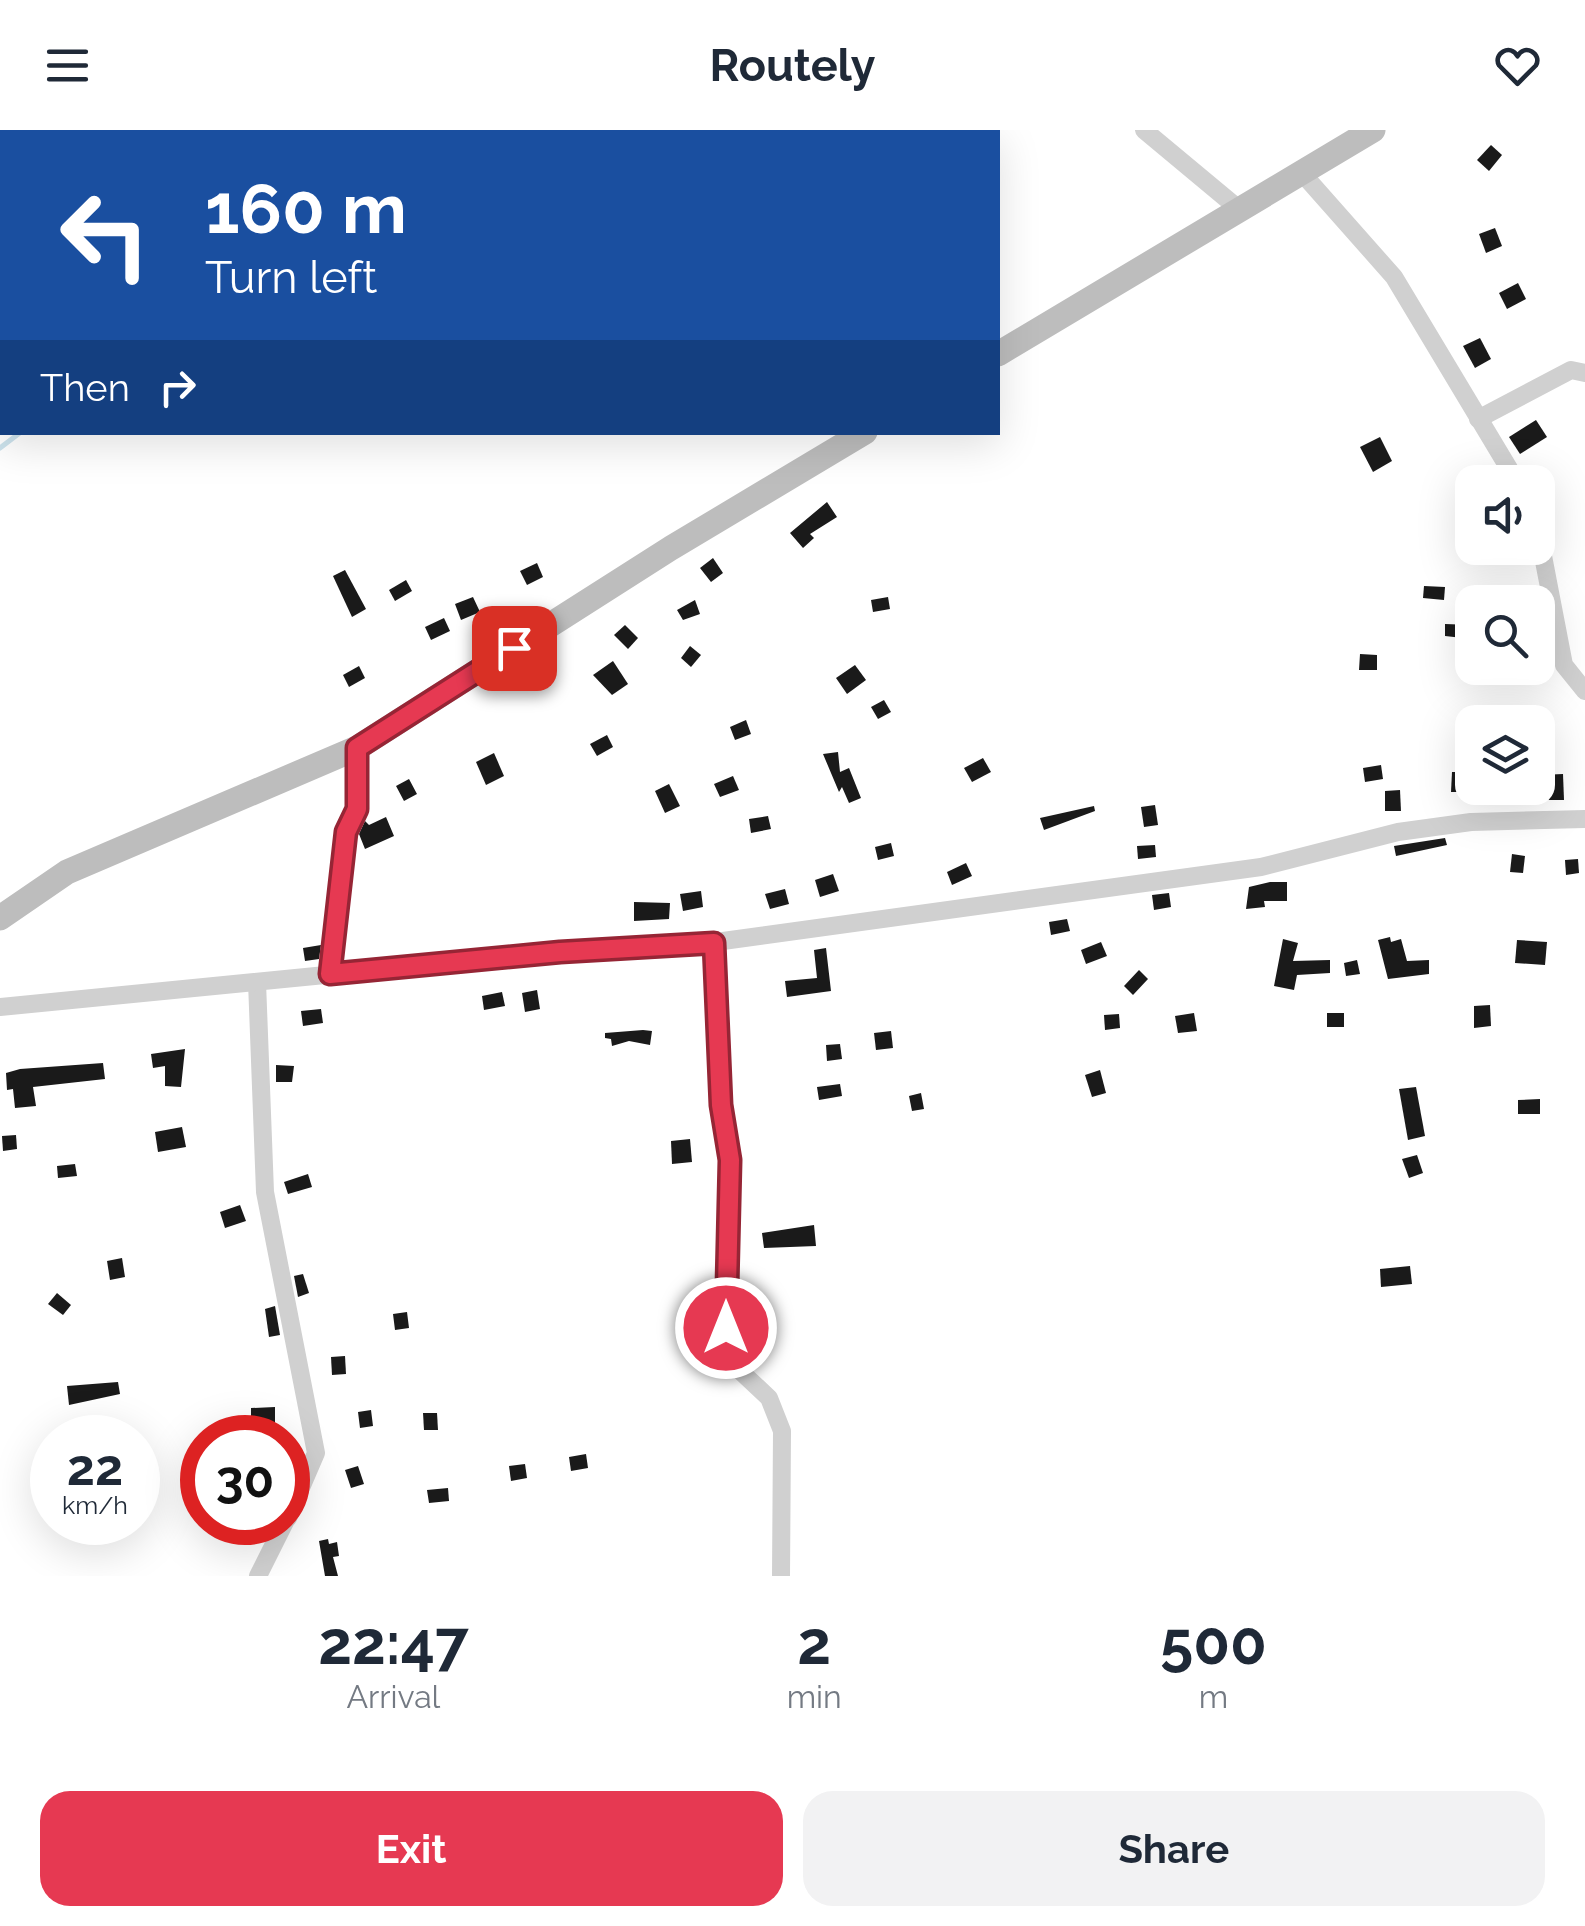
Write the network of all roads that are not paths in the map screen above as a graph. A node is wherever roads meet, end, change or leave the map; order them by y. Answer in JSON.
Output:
{"nodes":[{"id":1,"x":1144,"y":130,"type":"edge"},
{"id":2,"x":1373,"y":130,"type":"edge"},
{"id":3,"x":1302,"y":172,"type":"junction"},
{"id":4,"x":1240,"y":210,"type":"junction"},
{"id":5,"x":1000,"y":353,"type":"edge"},
{"id":6,"x":1585,"y":372,"type":"edge"},
{"id":7,"x":1478,"y":419,"type":"junction"},
{"id":8,"x":861,"y":435,"type":"edge"},
{"id":9,"x":1506,"y":465,"type":"edge"},
{"id":10,"x":1545,"y":565,"type":"edge"},
{"id":11,"x":1585,"y":691,"type":"edge"},
{"id":12,"x":357,"y":748,"type":"junction"},
{"id":13,"x":1585,"y":819,"type":"edge"},
{"id":14,"x":0,"y":918,"type":"edge"},
{"id":15,"x":714,"y":943,"type":"junction"},
{"id":16,"x":330,"y":974,"type":"junction"},
{"id":17,"x":257,"y":982,"type":"junction"},
{"id":18,"x":0,"y":1007,"type":"edge"},
{"id":19,"x":309,"y":1415,"type":"edge"},
{"id":20,"x":310,"y":1422,"type":"edge"},
{"id":21,"x":310,"y":1466,"type":"edge"},
{"id":22,"x":274,"y":1545,"type":"edge"},
{"id":23,"x":258,"y":1576,"type":"edge"},
{"id":24,"x":781,"y":1576,"type":"edge"}],
"edges":[{"from":1,"to":4,"type":"street"},
{"from":2,"to":3,"type":"street"},
{"from":3,"to":4,"type":"street"},
{"from":3,"to":7,"type":"street"},
{"from":4,"to":5,"type":"street"},
{"from":6,"to":7,"type":"street"},
{"from":7,"to":9,"type":"street"},
{"from":8,"to":12,"type":"street"},
{"from":10,"to":11,"type":"street"},
{"from":12,"to":14,"type":"street"},
{"from":12,"to":16,"type":"street"},
{"from":13,"to":15,"type":"street"},
{"from":15,"to":16,"type":"street"},
{"from":15,"to":24,"type":"street"},
{"from":16,"to":17,"type":"street"},
{"from":17,"to":18,"type":"street"},
{"from":17,"to":19,"type":"street"},
{"from":20,"to":21,"type":"street"},
{"from":22,"to":23,"type":"street"}]}
